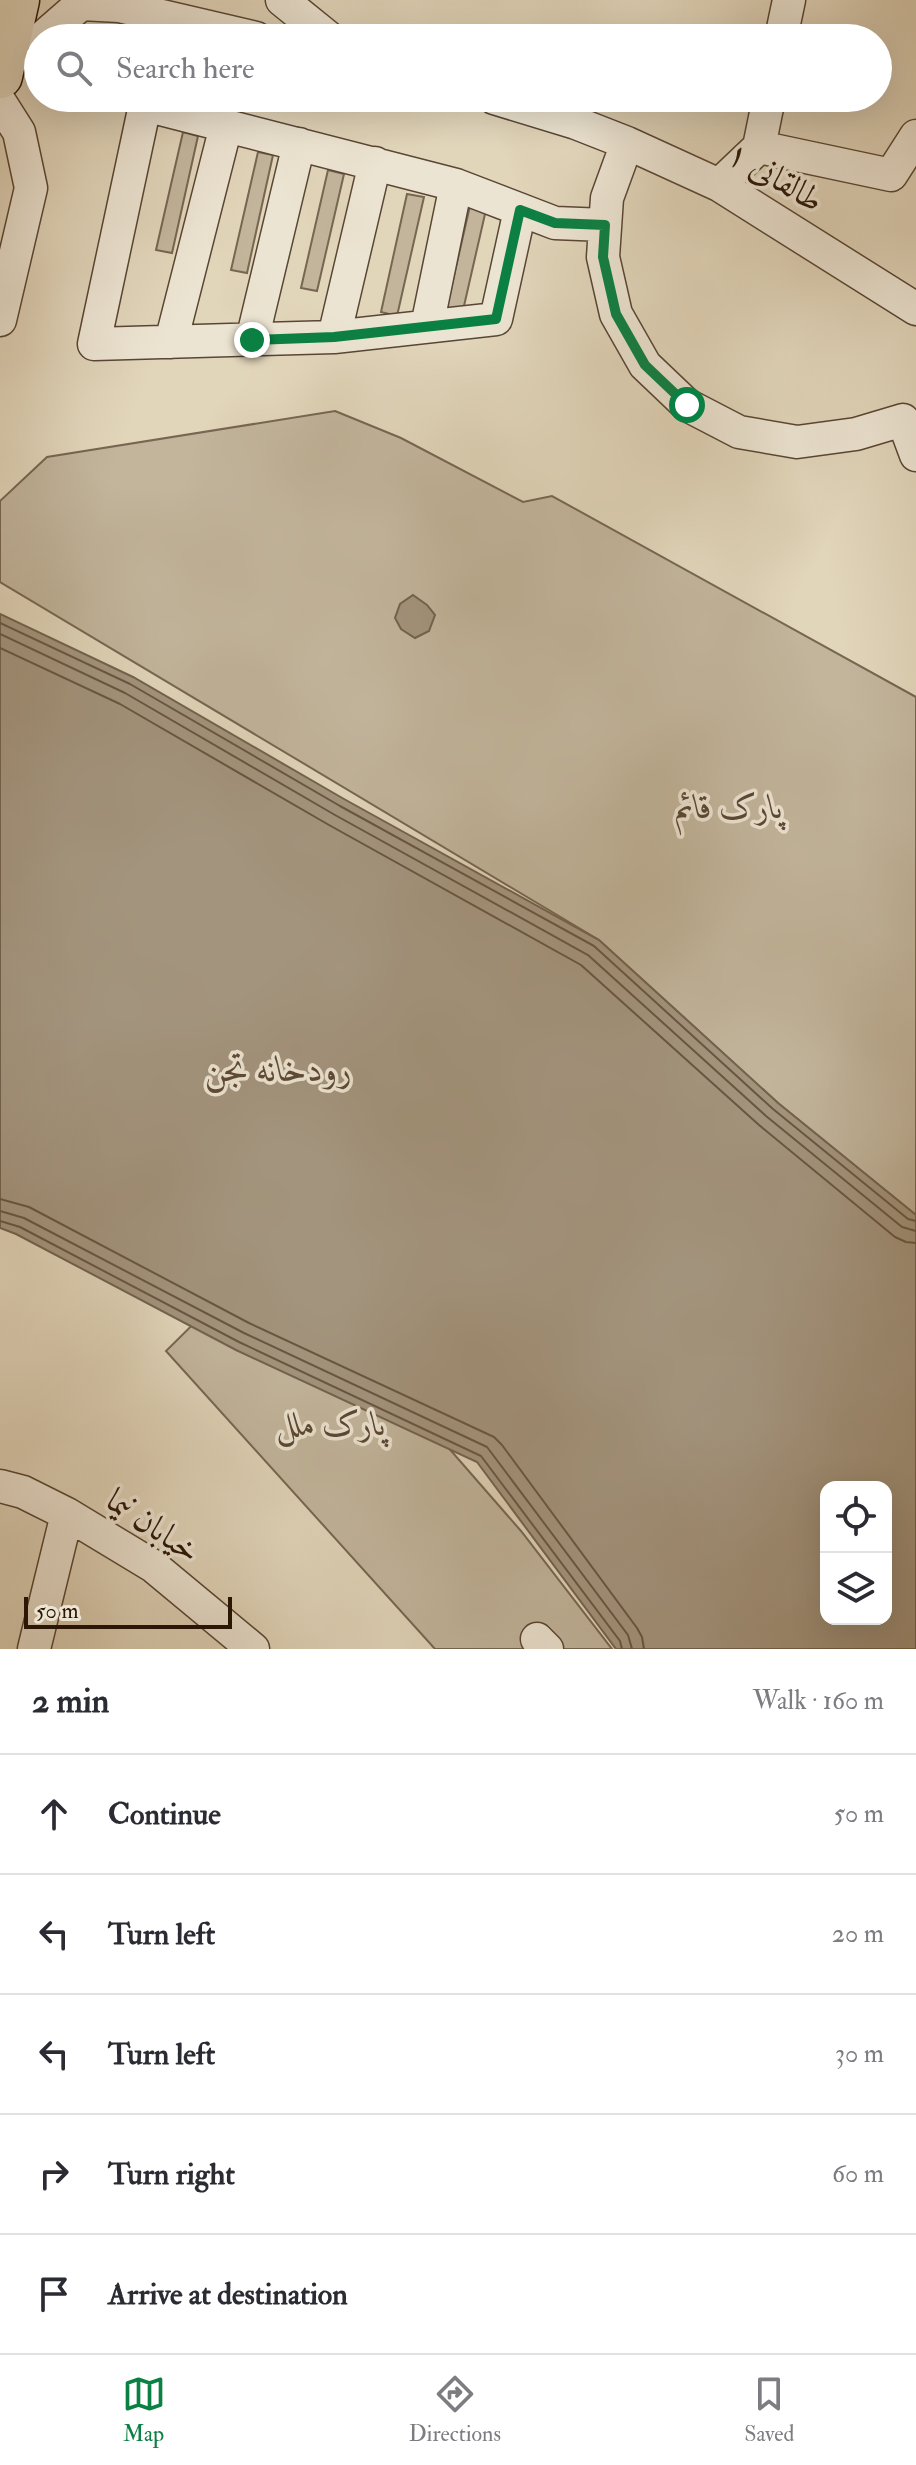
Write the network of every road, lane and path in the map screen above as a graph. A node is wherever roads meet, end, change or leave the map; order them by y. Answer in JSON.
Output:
{"nodes":[{"id":1,"x":17,"y":0,"type":"edge"},
{"id":2,"x":282,"y":0,"type":"edge"},
{"id":3,"x":789,"y":0,"type":"edge"},
{"id":4,"x":118,"y":3,"type":"edge"},
{"id":5,"x":58,"y":24,"type":"edge"},
{"id":6,"x":201,"y":24,"type":"edge"},
{"id":7,"x":312,"y":24,"type":"edge"},
{"id":8,"x":784,"y":24,"type":"edge"},
{"id":9,"x":24,"y":60,"type":"edge"},
{"id":10,"x":0,"y":76,"type":"edge"},
{"id":11,"x":0,"y":90,"type":"edge"},
{"id":12,"x":0,"y":102,"type":"edge"},
{"id":13,"x":144,"y":112,"type":"edge"},
{"id":14,"x":172,"y":112,"type":"edge"},
{"id":15,"x":540,"y":112,"type":"edge"},
{"id":16,"x":766,"y":112,"type":"edge"},
{"id":17,"x":226,"y":126,"type":"junction"},
{"id":18,"x":916,"y":136,"type":"edge"},
{"id":19,"x":627,"y":143,"type":"junction"},
{"id":20,"x":299,"y":144,"type":"junction"},
{"id":21,"x":759,"y":147,"type":"junction"},
{"id":22,"x":375,"y":163,"type":"junction"},
{"id":23,"x":456,"y":185,"type":"junction"},
{"id":24,"x":719,"y":185,"type":"junction"},
{"id":25,"x":520,"y":210,"type":"junction"},
{"id":26,"x":605,"y":225,"type":"junction"},
{"id":27,"x":916,"y":309,"type":"edge"},
{"id":28,"x":0,"y":320,"type":"edge"},
{"id":29,"x":427,"y":326,"type":"junction"},
{"id":30,"x":334,"y":337,"type":"junction"},
{"id":31,"x":252,"y":340,"type":"junction"},
{"id":32,"x":171,"y":342,"type":"junction"},
{"id":33,"x":916,"y":455,"type":"edge"},
{"id":34,"x":0,"y":1486,"type":"edge"},
{"id":35,"x":67,"y":1514,"type":"junction"},
{"id":36,"x":34,"y":1649,"type":"edge"},
{"id":37,"x":253,"y":1649,"type":"edge"}],
"edges":[{"from":1,"to":10,"type":"highway"},
{"from":2,"to":7,"type":"street"},
{"from":3,"to":8,"type":"street"},
{"from":4,"to":5,"type":"street"},
{"from":4,"to":6,"type":"street"},
{"from":9,"to":11,"type":"street"},
{"from":12,"to":28,"type":"street"},
{"from":13,"to":32,"type":"street"},
{"from":14,"to":17,"type":"street"},
{"from":15,"to":19,"type":"street","name":"طالقانی ۱"},
{"from":16,"to":21,"type":"street"},
{"from":17,"to":20,"type":"street"},
{"from":17,"to":32,"type":"street"},
{"from":18,"to":21,"type":"street"},
{"from":19,"to":24,"type":"street","name":"طالقانی ۱"},
{"from":19,"to":26,"type":"street"},
{"from":20,"to":22,"type":"street"},
{"from":20,"to":31,"type":"street"},
{"from":21,"to":24,"type":"street"},
{"from":22,"to":23,"type":"street"},
{"from":22,"to":30,"type":"street"},
{"from":23,"to":25,"type":"street"},
{"from":23,"to":29,"type":"street"},
{"from":24,"to":27,"type":"street","name":"طالقانی ۱"},
{"from":25,"to":26,"type":"street"},
{"from":25,"to":29,"type":"street"},
{"from":26,"to":33,"type":"street"},
{"from":29,"to":30,"type":"street"},
{"from":30,"to":31,"type":"street"},
{"from":31,"to":32,"type":"street"},
{"from":34,"to":35,"type":"street","name":"خیابان نیما"},
{"from":35,"to":36,"type":"street"},
{"from":35,"to":37,"type":"street","name":"خیابان نیما"}]}
